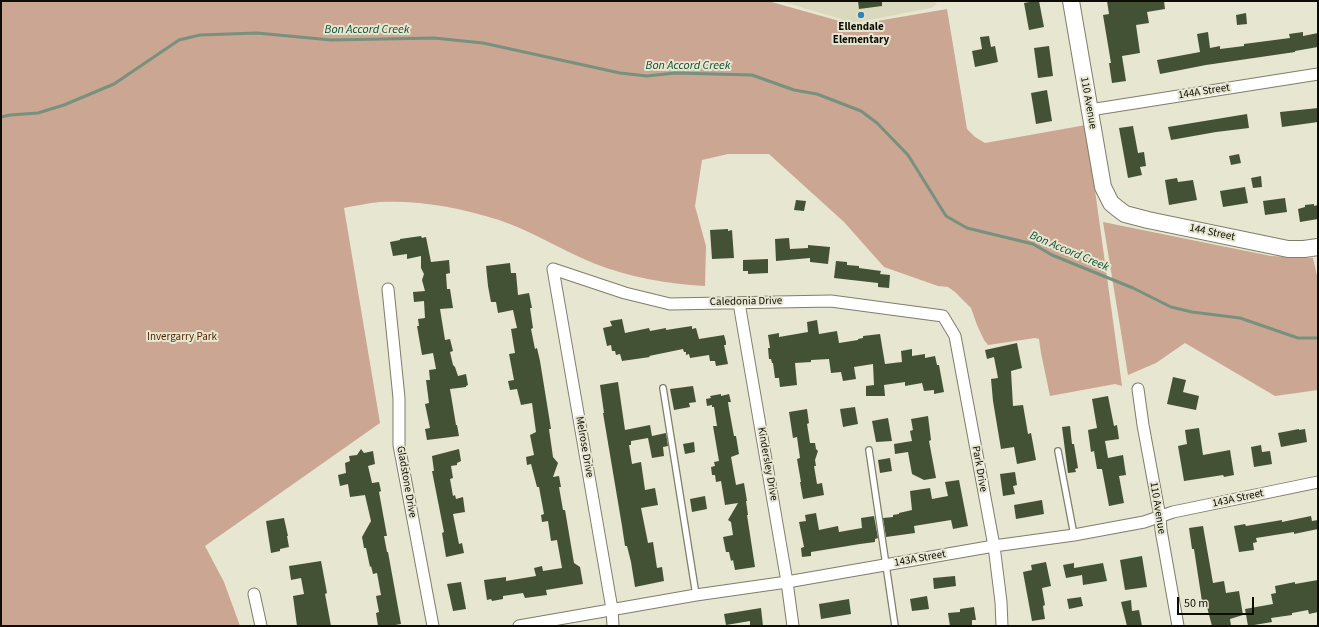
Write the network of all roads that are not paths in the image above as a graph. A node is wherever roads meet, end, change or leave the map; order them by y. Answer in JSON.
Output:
{"nodes":[{"id":1,"x":1071,"y":1,"type":"edge"},
{"id":2,"x":1318,"y":74,"type":"edge"},
{"id":3,"x":1090,"y":110,"type":"junction"},
{"id":4,"x":1110,"y":202,"type":"joint"},
{"id":5,"x":1318,"y":247,"type":"edge"},
{"id":6,"x":553,"y":269,"type":"joint"},
{"id":7,"x":388,"y":289,"type":"dead end"},
{"id":8,"x":739,"y":303,"type":"junction"},
{"id":9,"x":943,"y":316,"type":"joint"},
{"id":10,"x":663,"y":388,"type":"dead end"},
{"id":11,"x":1138,"y":389,"type":"dead end"},
{"id":12,"x":869,"y":450,"type":"dead end"},
{"id":13,"x":1058,"y":451,"type":"dead end"},
{"id":14,"x":1318,"y":482,"type":"edge"},
{"id":15,"x":1160,"y":517,"type":"junction"},
{"id":16,"x":1074,"y":534,"type":"junction"},
{"id":17,"x":994,"y":546,"type":"junction"},
{"id":18,"x":886,"y":564,"type":"junction"},
{"id":19,"x":787,"y":582,"type":"junction"},
{"id":20,"x":254,"y":594,"type":"dead end"},
{"id":21,"x":696,"y":595,"type":"junction"},
{"id":22,"x":612,"y":609,"type":"junction"},
{"id":23,"x":261,"y":626,"type":"edge"},
{"id":24,"x":432,"y":626,"type":"edge"},
{"id":25,"x":519,"y":626,"type":"edge"},
{"id":26,"x":613,"y":626,"type":"edge"},
{"id":27,"x":793,"y":626,"type":"edge"},
{"id":28,"x":895,"y":626,"type":"edge"},
{"id":29,"x":1002,"y":626,"type":"edge"},
{"id":30,"x":1178,"y":626,"type":"edge"}],
"edges":[{"from":1,"to":3,"type":"street","name":"110 Avenue"},
{"from":2,"to":3,"type":"street","name":"144A Street"},
{"from":3,"to":4,"type":"street","name":"110 Avenue"},
{"from":4,"to":5,"type":"street","name":"144 Street"},
{"from":6,"to":8,"type":"street","name":"Caledonia Drive"},
{"from":6,"to":22,"type":"street","name":"Melrose Drive"},
{"from":7,"to":24,"type":"street","name":"Gladstone Drive"},
{"from":8,"to":9,"type":"street","name":"Caledonia Drive"},
{"from":8,"to":19,"type":"street","name":"Kindersley Drive"},
{"from":9,"to":17,"type":"street","name":"Park Drive"},
{"from":10,"to":21,"type":"lane"},
{"from":11,"to":15,"type":"street","name":"110 Avenue"},
{"from":12,"to":18,"type":"lane"},
{"from":13,"to":16,"type":"lane"},
{"from":14,"to":15,"type":"street","name":"143A Street"},
{"from":15,"to":16,"type":"street","name":"143A Street"},
{"from":15,"to":30,"type":"street","name":"110 Avenue"},
{"from":16,"to":17,"type":"street","name":"143A Street"},
{"from":17,"to":18,"type":"street","name":"143A Street"},
{"from":17,"to":29,"type":"street","name":"Park Drive"},
{"from":18,"to":19,"type":"street","name":"143A Street"},
{"from":18,"to":28,"type":"lane"},
{"from":19,"to":21,"type":"street","name":"143A Street"},
{"from":19,"to":27,"type":"street","name":"Kindersley Drive"},
{"from":20,"to":23,"type":"street"},
{"from":21,"to":22,"type":"street","name":"143A Street"},
{"from":22,"to":25,"type":"street","name":"143A Street"},
{"from":22,"to":26,"type":"street","name":"Melrose Drive"}]}
